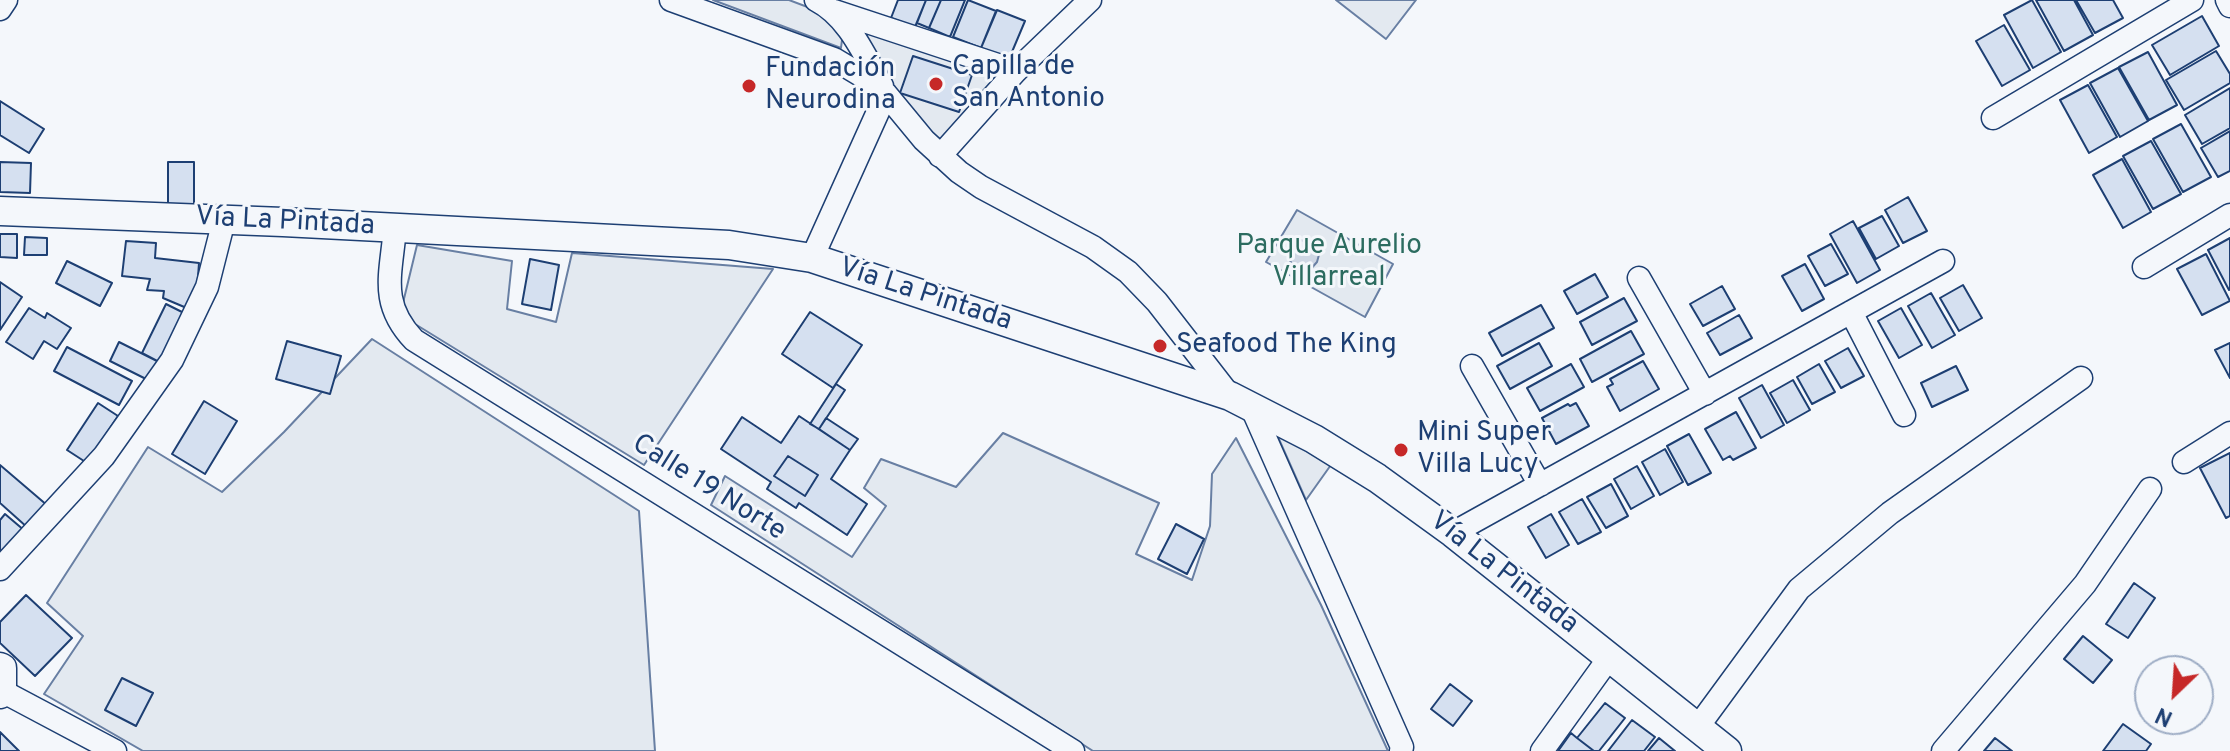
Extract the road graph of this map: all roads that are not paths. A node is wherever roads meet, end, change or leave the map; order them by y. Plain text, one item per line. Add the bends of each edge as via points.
1 (6, 0) edge
2 (671, 0) edge
3 (2192, 0) edge
4 (2227, 0) edge
5 (1085, 3) edge
6 (825, 6) edge
7 (2230, 6) edge
8 (0, 9) edge
9 (1016, 71) junction
10 (886, 94) junction
11 (1993, 118) dead end
12 (940, 156) junction
13 (0, 211) edge
14 (2230, 215) edge
15 (224, 220) junction
16 (395, 228) junction
17 (812, 258) junction
18 (1943, 261) dead end
19 (2144, 267) dead end
20 (1639, 278) dead end
21 (1851, 312) junction
22 (1472, 366) dead end
23 (2081, 378) dead end
24 (1705, 394) junction
25 (1240, 401) junction
26 (1904, 415) dead end
27 (2230, 433) edge
28 (2184, 462) dead end
29 (1540, 485) junction
30 (2150, 489) dead end
31 (1453, 533) junction
32 (0, 569) edge
33 (1609, 658) junction
34 (1, 684) edge
35 (1697, 728) junction
36 (115, 751) edge
37 (1073, 751) edge
38 (1401, 751) edge
39 (1542, 751) edge
40 (1727, 751) edge
41 (1943, 751) edge

1 - 8 street
2 - 10 street via 834,59
3 - 11 street
4 - 7 street
5 - 9 street
6 - 9 street
6 - 10 street via 855,39
9 - 12 street
10 - 12 street
10 - 17 street
12 - 25 street via 981,187 1093,247 1128,272
13 - 15 main road, Vía La Pintada
14 - 19 street
15 - 16 main road, Vía La Pintada
15 - 32 street via 207,287 172,360 104,456
16 - 17 main road, Vía La Pintada via 729,245
16 - 37 street, Calle 19 Norte via 389,298 402,328 414,340
17 - 25 main road, Vía La Pintada
18 - 21 street
20 - 24 street
21 - 24 street
21 - 26 street
22 - 29 street
23 - 35 street via 1890,513 1799,589
24 - 29 street
25 - 31 main road, Vía La Pintada via 1377,478
25 - 38 street
27 - 28 street
29 - 31 street
30 - 41 street via 2085,584
31 - 33 main road, Vía La Pintada
33 - 35 main road, Vía La Pintada
33 - 39 street
34 - 36 street
35 - 40 main road, Vía La Pintada

